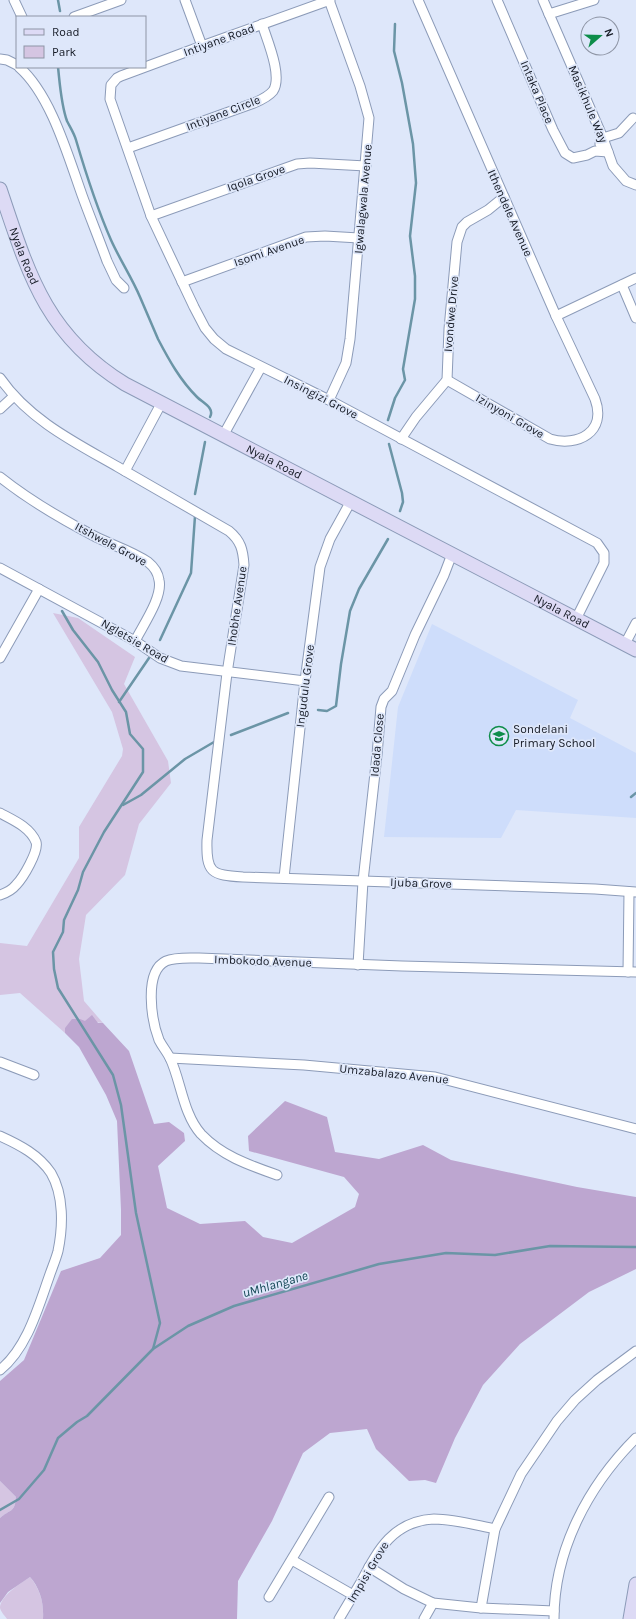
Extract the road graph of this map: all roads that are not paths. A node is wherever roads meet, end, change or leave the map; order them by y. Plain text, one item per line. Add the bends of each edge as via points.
1 (14, 0) edge
2 (120, 0) edge
3 (185, 0) edge
4 (330, 0) edge
5 (418, 0) edge
6 (497, 0) edge
7 (543, 0) edge
8 (594, 0) edge
9 (111, 2) edge
10 (579, 2) edge
11 (549, 14) junction
12 (22, 16) edge
13 (76, 16) edge
14 (262, 24) junction
15 (202, 46) junction
16 (0, 59) edge
17 (16, 65) edge
18 (146, 67) edge
19 (20, 68) edge
20 (143, 68) edge
21 (111, 86) joint
22 (633, 118) dead end
23 (603, 138) junction
24 (128, 148) junction
25 (595, 151) junction
26 (608, 152) junction
27 (366, 166) junction
28 (636, 185) edge
29 (0, 188) edge
30 (504, 197) junction
31 (151, 216) junction
32 (359, 238) junction
33 (636, 278) edge
34 (182, 282) junction
35 (622, 285) junction
36 (124, 288) dead end
37 (556, 316) junction
38 (636, 318) edge
39 (261, 367) junction
40 (0, 378) edge
41 (447, 380) junction
42 (14, 396) junction
43 (329, 400) junction
44 (162, 402) junction
45 (0, 409) edge
46 (594, 426) joint
47 (224, 434) junction
48 (402, 439) junction
49 (125, 471) junction
50 (0, 477) edge
51 (351, 501) junction
52 (452, 554) junction
53 (0, 568) edge
54 (38, 589) junction
55 (576, 619) junction
56 (636, 623) edge
57 (135, 641) junction
58 (630, 647) edge
59 (2, 648) edge
60 (0, 658) edge
61 (227, 673) junction
62 (305, 681) junction
63 (0, 814) edge
64 (209, 865) joint
65 (284, 878) junction
66 (363, 881) junction
67 (633, 892) edge
68 (0, 895) edge
69 (358, 965) junction
70 (632, 972) edge
71 (170, 1058) junction
72 (0, 1062) edge
73 (34, 1075) dead end
74 (636, 1129) edge
75 (0, 1136) edge
76 (277, 1175) dead end
77 (636, 1351) edge
78 (0, 1370) edge
79 (636, 1438) edge
80 (329, 1497) dead end
81 (495, 1529) junction
82 (292, 1560) junction
83 (369, 1567) junction
84 (636, 1584) edge
85 (353, 1595) junction
86 (269, 1597) dead end
87 (433, 1603) junction
88 (481, 1608) junction
89 (554, 1615) edge
90 (339, 1619) edge
91 (424, 1619) edge
92 (630, 1619) edge

1 - 12 street
2 - 9 street
3 - 15 street
4 - 14 street, Intiyane Road
4 - 27 street, Igwalagwala Avenue via 369,118
5 - 30 street, Ithendele Avenue
6 - 25 street, Intaka Place via 563,151 573,158
7 - 11 street, Masikhule Way
8 - 10 street
9 - 13 street
10 - 11 street
11 - 23 street, Masikhule Way
14 - 15 street, Intiyane Road
14 - 24 street, Intiyane Circle via 277,74 275,86 267,96 254,103
15 - 18 street, Intiyane Road
16 - 17 street
19 - 36 street via 28,74 50,112 64,142 111,272
20 - 21 street, Intiyane Road via 117,78
21 - 24 street, Insingizi Grove via 110,99
22 - 23 street via 619,133
23 - 25 street
23 - 26 street, Masikhule Way
24 - 31 street, Insingizi Grove
25 - 26 street, Intaka Place
26 - 28 street, Masikhule Way via 619,174 626,181
27 - 31 street, Iqola Grove via 298,164
27 - 32 street, Igwalagwala Avenue
29 - 44 street, Nyala Road via 32,277 56,321 77,347 100,367 125,384
30 - 37 street, Ithendele Avenue
30 - 41 street, Ivondwe Drive via 467,222 460,232 449,329
31 - 34 street, Insingizi Grove
32 - 34 street, Isomi Avenue via 306,238
32 - 43 street, Igwalagwala Avenue via 347,357
33 - 35 street
34 - 39 street, Insingizi Grove via 205,328 214,339 226,349
35 - 37 street
35 - 38 street
37 - 46 street, Ithendele Avenue via 596,404 597,416
39 - 43 street, Insingizi Grove
39 - 47 street
40 - 42 street, Ihobhe Avenue
41 - 46 street, Izinyoni Grove via 550,439 565,442 577,440 590,432
41 - 48 street via 416,417
42 - 45 street
42 - 49 street, Ihobhe Avenue via 35,416 67,438
43 - 48 street, Insingizi Grove
44 - 47 street, Nyala Road
44 - 49 street
47 - 51 street, Nyala Road
48 - 55 street, Insingizi Grove via 594,540 600,546 604,553 604,563
49 - 61 street, Ihobhe Avenue via 229,531 240,543 244,565
50 - 57 street, Itshwele Grove via 40,505 95,537 147,562 154,569 160,584 159,596
51 - 52 street, Nyala Road
51 - 62 street, Ingudulu Grove via 330,539 320,567
52 - 55 street, Nyala Road
52 - 66 street, Idada Close via 392,691 384,699 381,707
53 - 54 street, Ngletsie Road
54 - 57 street, Ngletsie Road
54 - 59 street via 25,616
55 - 58 street, Nyala Road
56 - 58 street
57 - 61 street, Ngletsie Road via 160,658 181,666
59 - 60 street
61 - 62 street, Ngletsie Road
61 - 64 street, Ihobhe Avenue via 207,840
62 - 65 street, Ingudulu Grove
63 - 68 street via 27,830 36,842 36,852 21,880
64 - 65 street, Ijuba Grove via 216,873 224,875
65 - 66 street, Ijuba Grove
66 - 67 street, Ijuba Grove
66 - 69 street, Idada Close
67 - 70 street
69 - 70 street, Imbokodo Avenue
69 - 71 street, Imbokodo Avenue via 199,958 166,961 155,973 151,1007 160,1041
71 - 74 street, Umzabalazo Avenue via 304,1065 435,1077
71 - 76 street, Imbokodo Avenue via 192,1122 200,1133 218,1150
72 - 73 street
75 - 78 street via 33,1154 52,1175 58,1192 61,1225 58,1251 29,1328 14,1355
77 - 81 street via 597,1380 557,1421 521,1474
79 - 89 street via 605,1473 582,1509 563,1558
80 - 82 street
81 - 83 street, Impisi Grove via 451,1520 433,1519 418,1522 389,1537 379,1548
81 - 88 street
82 - 85 street
82 - 86 street
83 - 85 street, Impisi Grove
83 - 87 street
84 - 92 street
85 - 90 street, Impisi Grove
87 - 88 street
87 - 91 street
88 - 89 street

